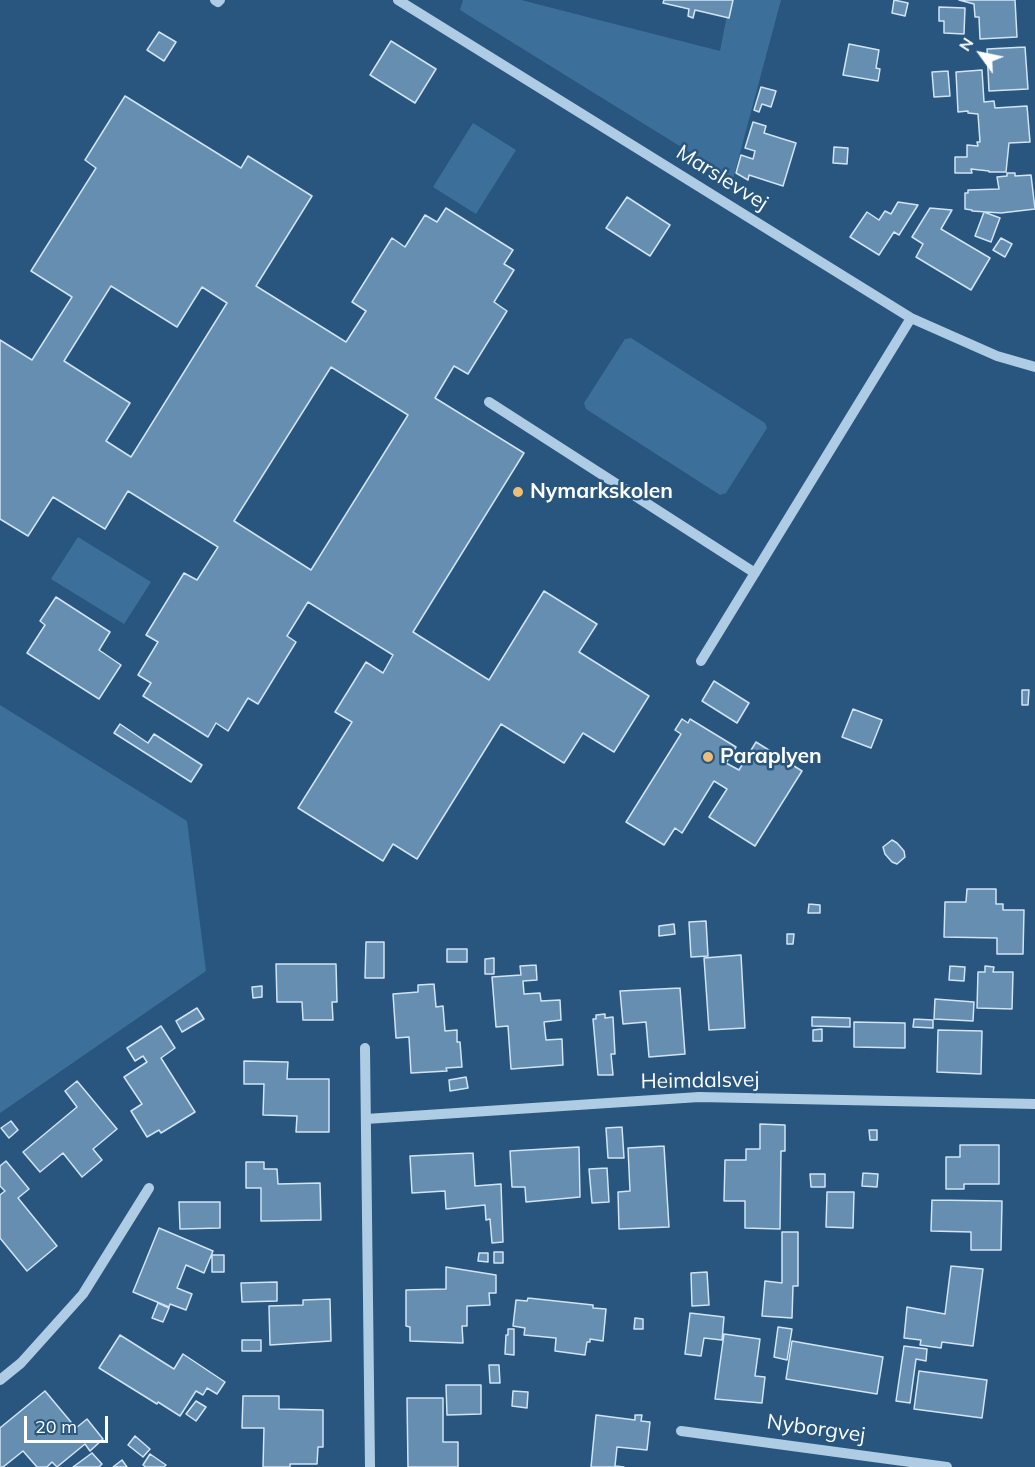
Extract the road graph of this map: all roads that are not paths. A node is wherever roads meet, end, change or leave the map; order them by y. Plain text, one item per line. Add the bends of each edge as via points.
1 (398, 0) edge
2 (911, 318) junction
3 (1035, 367) edge
4 (489, 402) dead end
5 (755, 573) junction
6 (701, 661) dead end
7 (365, 1048) dead end
8 (1035, 1104) edge
9 (366, 1119) junction
10 (148, 1188) dead end
11 (0, 1380) edge
12 (681, 1431) dead end
13 (370, 1467) edge
14 (947, 1467) edge

1 - 2 street, Marslevvej
2 - 3 street, Marslevvej via 997,356
2 - 5 street
4 - 5 street
5 - 6 street
7 - 9 street
8 - 9 street, Heimdalsvej via 699,1097
9 - 13 street
10 - 11 street via 83,1294 21,1363
12 - 14 street, Nyborgvej

